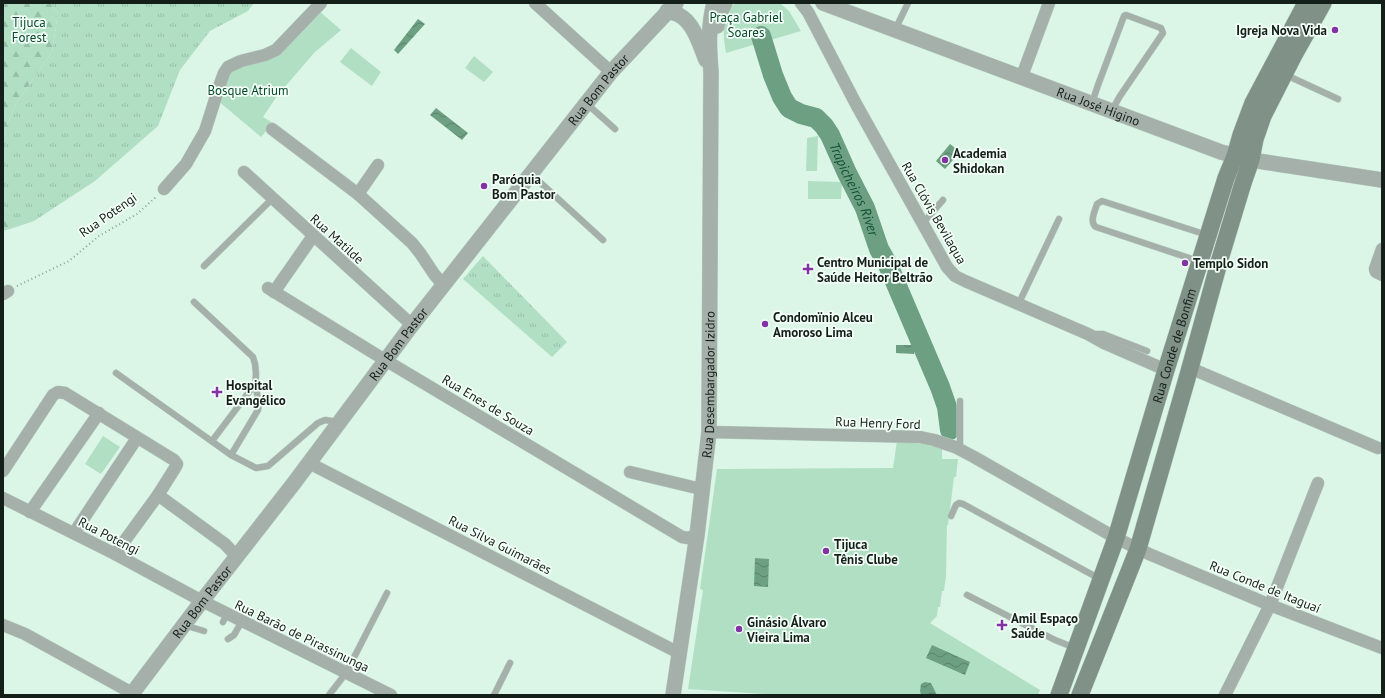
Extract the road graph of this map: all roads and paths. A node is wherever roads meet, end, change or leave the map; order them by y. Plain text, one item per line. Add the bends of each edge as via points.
1 (321, 3) edge
2 (535, 3) edge
3 (714, 3) edge
4 (725, 3) edge
5 (801, 3) edge
6 (823, 3) edge
7 (908, 3) edge
8 (1049, 3) edge
9 (1306, 3) edge
10 (1323, 3) edge
11 (671, 7) edge
12 (895, 30) junction
13 (611, 72) junction
14 (711, 72) junction
15 (1284, 74) junction
16 (1022, 76) junction
17 (1338, 100) dead end
18 (586, 103) junction
19 (1092, 103) junction
20 (1112, 110) junction
21 (272, 129) dead end
22 (615, 129) dead end
23 (1235, 156) junction
24 (1252, 160) junction
25 (378, 165) dead end
26 (244, 172) dead end
27 (531, 174) junction
28 (1382, 180) edge
29 (164, 189) joint
30 (358, 194) junction
31 (272, 199) junction
32 (943, 200) dead end
33 (1059, 219) dead end
34 (923, 223) junction
35 (1208, 235) junction
36 (312, 236) junction
37 (603, 240) dead end
38 (1382, 249) edge
39 (1199, 262) junction
40 (204, 266) dead end
41 (1382, 275) edge
42 (444, 286) junction
43 (5, 293) edge
44 (194, 302) dead end
45 (1018, 305) junction
46 (412, 325) junction
47 (1088, 334) junction
48 (1147, 351) dead end
49 (385, 360) junction
50 (1190, 368) junction
51 (1166, 370) junction
52 (116, 373) dead end
53 (255, 384) junction
54 (960, 401) dead end
55 (99, 413) junction
56 (339, 422) junction
57 (709, 432) junction
58 (137, 438) junction
59 (212, 441) junction
60 (1378, 448) dead end
61 (960, 450) junction
62 (232, 455) junction
63 (309, 463) junction
64 (3, 471) edge
65 (630, 472) dead end
66 (1318, 482) dead end
67 (702, 489) junction
68 (158, 494) junction
69 (3, 498) edge
70 (30, 512) junction
71 (951, 516) dead end
72 (74, 533) junction
73 (697, 535) junction
74 (1116, 538) junction
75 (1138, 549) junction
76 (115, 554) junction
77 (237, 557) junction
78 (1101, 580) junction
79 (387, 593) dead end
80 (967, 595) dead end
81 (202, 601) junction
82 (1270, 605) junction
83 (242, 621) junction
84 (184, 624) junction
85 (3, 625) edge
86 (204, 631) dead end
87 (228, 639) dead end
88 (1076, 648) junction
89 (1382, 648) edge
90 (679, 653) junction
91 (510, 663) dead end
92 (346, 673) junction
93 (132, 694) edge
94 (329, 695) edge
95 (391, 695) edge
96 (494, 695) edge
97 (673, 695) edge
98 (1059, 695) edge
99 (1080, 695) edge
100 (1225, 695) edge

1 - 29 street via 276,50 228,67 218,87 205,131 186,164
2 - 13 street
3 - 14 street, Rua Desembargador Izidro via 709,30
4 - 14 street, Rua Desembargador Izidro via 715,36
5 - 34 street, Rua Clóvis Bevilaqua
6 - 12 street, Rua José Higino
7 - 12 lane
8 - 16 street
9 - 23 main road, Rua Conde de Bonfim via 1252,102
10 - 15 main road, Rua Conde de Bonfim
11 - 13 street, Rua Bom Pastor
11 - 14 street via 690,26
12 - 16 street, Rua José Higino
13 - 18 street, Rua Bom Pastor
14 - 57 street, Rua Desembargador Izidro
15 - 17 lane
15 - 24 main road, Rua Conde de Bonfim via 1263,116 1255,139
16 - 19 street, Rua José Higino
18 - 22 lane
18 - 27 street, Rua Bom Pastor
19 - 20 street, Rua José Higino
19 - 20 lane via 1124,16 1161,28 1163,33
20 - 23 street, Rua José Higino
21 - 30 street
23 - 24 street, Rua José Higino
23 - 35 main road, Rua Conde de Bonfim
24 - 28 street, Rua José Higino
24 - 50 main road, Rua Conde de Bonfim via 1220,259
25 - 30 street
26 - 31 street, Rua Matilde
27 - 37 lane
27 - 42 street, Rua Bom Pastor
29 - 43 path, Rua Potengi via 137,214 99,236 69,261
30 - 42 street via 412,243
31 - 36 street, Rua Matilde
31 - 40 lane
32 - 34 lane
33 - 45 lane
34 - 45 street, Rua Clóvis Bevilaqua via 947,267 955,276
35 - 39 main road, Rua Conde de Bonfim
35 - 39 lane via 1102,201 1097,204 1092,222 1096,227
36 - 46 street, Rua Matilde
36 - 49 street, Rua Enes de Souza via 271,290
38 - 41 street via 1375,269
39 - 51 main road, Rua Conde de Bonfim
42 - 46 street, Rua Bom Pastor
44 - 53 lane via 253,357 256,365
45 - 47 street, Rua Clóvis Bevilaqua
46 - 49 street, Rua Bom Pastor
47 - 48 lane via 1103,334
47 - 51 street, Rua Clóvis Bevilaqua
49 - 56 street, Rua Bom Pastor
49 - 73 street, Rua Enes de Souza via 682,537
50 - 60 street
50 - 75 main road, Rua Conde de Bonfim
51 - 74 main road, Rua Conde de Bonfim
52 - 59 lane
53 - 59 lane
53 - 62 lane via 258,410
54 - 61 lane
55 - 58 street
55 - 64 street via 65,393 58,392 53,395
55 - 70 street
56 - 62 lane via 325,420 318,423 268,466 256,468
56 - 63 street, Rua Bom Pastor
57 - 61 street, Rua Henry Ford via 920,437
57 - 67 street, Rua Desembargador Izidro
58 - 68 street via 177,464
58 - 72 street
59 - 62 lane
61 - 74 street, Rua Henry Ford
63 - 77 street, Rua Bom Pastor
63 - 90 street, Rua Silva Guimarães
65 - 67 street
66 - 82 street
67 - 73 street, Rua Desembargador Izidro
68 - 76 street
68 - 77 street via 225,544
69 - 70 street, Rua Potengi
70 - 72 street, Rua Potengi
71 - 78 lane via 956,505 963,504
72 - 76 street, Rua Potengi
73 - 90 street, Rua Desembargador Izidro
74 - 75 street, Rua Henry Ford
74 - 78 main road, Rua Conde de Bonfim
75 - 82 street, Rua Conde de Itaguaí
75 - 99 main road, Rua Conde de Bonfim
76 - 81 street, Rua Potengi
77 - 81 street, Rua Bom Pastor
78 - 88 main road, Rua Conde de Bonfim
79 - 92 lane
80 - 88 lane
81 - 83 street, Rua Barão de Pirassinunga via 225,618
81 - 84 street, Rua Bom Pastor
82 - 89 street, Rua Conde de Itaguaí
82 - 100 street
83 - 87 lane via 234,635
83 - 92 street, Rua Barão de Pirassinunga
84 - 86 lane
84 - 93 street, Rua Bom Pastor
85 - 93 street via 25,634
88 - 98 main road, Rua Conde de Bonfim
90 - 97 street, Rua Desembargador Izidro
91 - 96 lane
92 - 94 lane
92 - 95 street, Rua Barão de Pirassinunga

